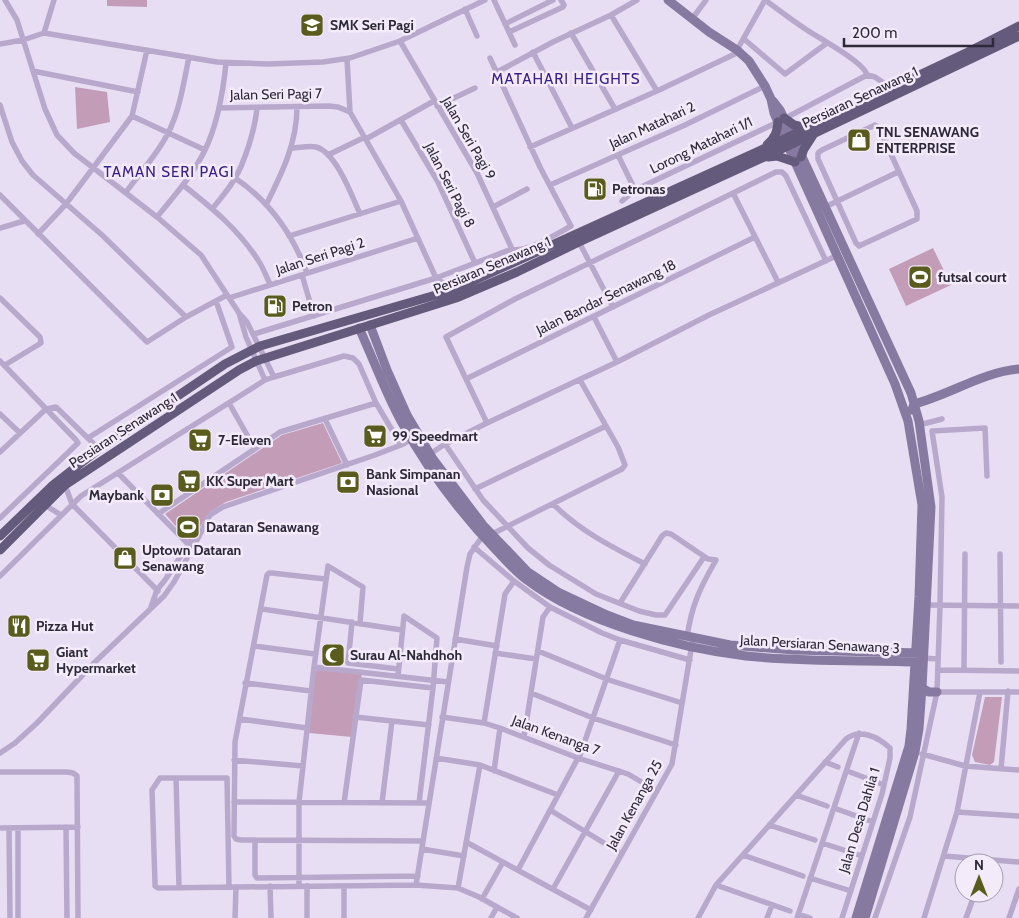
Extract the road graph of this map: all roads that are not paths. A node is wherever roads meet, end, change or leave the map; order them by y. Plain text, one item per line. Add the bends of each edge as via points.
1 (4, 0) edge
2 (54, 0) edge
3 (485, 0) edge
4 (494, 0) edge
5 (553, 0) edge
6 (561, 0) edge
7 (637, 0) edge
8 (668, 0) edge
9 (706, 0) edge
10 (765, 0) edge
11 (465, 9) junction
12 (610, 15) junction
13 (692, 19) junction
14 (505, 24) junction
15 (1019, 26) edge
16 (44, 32) junction
17 (509, 32) junction
18 (571, 33) junction
19 (477, 36) dead end
20 (1019, 36) edge
21 (744, 38) junction
22 (23, 40) junction
23 (400, 41) junction
24 (827, 43) junction
25 (0, 44) edge
26 (515, 45) dead end
27 (148, 50) junction
28 (738, 51) junction
29 (533, 52) junction
30 (189, 57) junction
31 (490, 58) dead end
32 (347, 59) junction
33 (226, 63) junction
34 (33, 71) junction
35 (497, 72) junction
36 (867, 75) junction
37 (765, 86) junction
38 (475, 88) dead end
39 (891, 88) junction
40 (657, 91) junction
41 (138, 92) junction
42 (436, 104) junction
43 (0, 105) edge
44 (297, 107) junction
45 (219, 108) junction
46 (257, 108) junction
47 (615, 109) junction
48 (350, 112) junction
49 (132, 116) junction
50 (401, 120) junction
51 (781, 120) junction
52 (572, 128) junction
53 (811, 131) junction
54 (168, 133) junction
55 (366, 138) junction
56 (790, 140) junction
57 (530, 147) junction
58 (292, 148) junction
59 (205, 150) junction
60 (764, 153) junction
61 (328, 155) junction
62 (618, 155) junction
63 (798, 159) junction
64 (93, 168) junction
65 (898, 172) junction
66 (235, 178) junction
67 (183, 185) junction
68 (550, 186) junction
69 (527, 189) dead end
70 (635, 190) junction
71 (126, 192) junction
72 (733, 193) junction
73 (0, 195) edge
74 (401, 201) junction
75 (622, 201) dead end
76 (838, 201) junction
77 (66, 204) junction
78 (266, 205) junction
79 (493, 206) junction
80 (212, 208) junction
81 (820, 209) junction
82 (360, 214) junction
83 (157, 217) junction
84 (24, 221) junction
85 (0, 228) edge
86 (38, 234) junction
87 (289, 236) junction
88 (755, 237) junction
89 (418, 238) junction
90 (579, 242) junction
91 (512, 249) junction
92 (836, 256) junction
93 (826, 261) junction
94 (475, 263) junction
95 (589, 263) junction
96 (304, 274) junction
97 (436, 278) junction
98 (778, 282) junction
99 (270, 284) junction
100 (453, 290) junction
101 (228, 297) junction
102 (0, 298) edge
103 (216, 301) junction
104 (613, 308) junction
105 (239, 313) junction
106 (314, 316) junction
107 (186, 317) junction
108 (594, 317) junction
109 (370, 325) junction
110 (360, 328) junction
111 (254, 334) junction
112 (256, 348) junction
113 (261, 359) junction
114 (617, 362) junction
115 (2, 363) edge
116 (1019, 369) edge
117 (274, 377) junction
118 (466, 379) junction
119 (265, 380) junction
120 (580, 380) junction
121 (911, 393) junction
122 (932, 399) junction
123 (229, 403) junction
124 (376, 403) junction
125 (914, 404) junction
126 (46, 408) junction
127 (0, 414) edge
128 (325, 419) junction
129 (942, 419) dead end
130 (908, 421) junction
131 (487, 423) junction
132 (919, 423) junction
133 (606, 426) junction
134 (20, 433) junction
135 (88, 438) junction
136 (415, 438) junction
137 (445, 444) junction
138 (402, 445) junction
139 (99, 449) junction
140 (255, 449) junction
141 (0, 452) edge
142 (430, 454) junction
143 (347, 465) junction
144 (118, 472) junction
145 (987, 476) dead end
146 (66, 485) junction
147 (475, 489) junction
148 (72, 504) junction
149 (553, 504) junction
150 (44, 505) junction
151 (158, 514) junction
152 (1, 515) edge
153 (61, 515) junction
154 (507, 526) junction
155 (487, 533) junction
156 (0, 536) edge
157 (190, 547) junction
158 (474, 547) junction
159 (0, 550) edge
160 (965, 554) dead end
161 (1000, 554) dead end
162 (704, 557) junction
163 (645, 564) junction
164 (0, 576) edge
165 (325, 580) junction
166 (514, 581) junction
167 (156, 590) junction
168 (164, 596) junction
169 (620, 603) junction
170 (926, 605) junction
171 (940, 606) junction
172 (965, 606) junction
173 (1001, 606) junction
174 (1019, 606) edge
175 (151, 607) junction
176 (550, 607) junction
177 (262, 609) junction
178 (322, 617) junction
179 (352, 622) junction
180 (360, 623) junction
181 (402, 630) junction
182 (455, 639) junction
183 (620, 640) junction
184 (691, 640) junction
185 (254, 646) junction
186 (497, 646) junction
187 (538, 651) junction
188 (496, 653) junction
189 (315, 654) junction
190 (920, 657) junction
191 (536, 659) junction
192 (938, 659) junction
193 (690, 660) junction
194 (1002, 662) dead end
195 (314, 667) junction
196 (398, 669) junction
197 (938, 670) junction
198 (964, 670) junction
199 (1019, 671) edge
200 (398, 676) junction
201 (606, 679) junction
202 (434, 680) junction
203 (448, 682) junction
204 (245, 683) junction
205 (433, 688) junction
206 (922, 688) junction
207 (311, 691) junction
208 (937, 692) junction
209 (980, 692) junction
210 (1008, 692) junction
211 (1019, 692) edge
212 (531, 693) junction
213 (682, 703) junction
214 (355, 717) junction
215 (442, 717) junction
216 (593, 718) junction
217 (240, 719) junction
218 (392, 721) junction
219 (484, 723) junction
220 (429, 725) junction
221 (307, 728) junction
222 (500, 728) junction
223 (859, 733) junction
224 (524, 737) junction
225 (676, 745) junction
226 (0, 753) edge
227 (920, 753) junction
228 (436, 758) junction
229 (578, 758) junction
230 (234, 760) junction
231 (825, 762) junction
232 (480, 765) junction
233 (303, 766) junction
234 (965, 766) junction
235 (838, 767) dead end
236 (1001, 769) junction
237 (1019, 770) edge
238 (494, 771) junction
239 (619, 771) junction
240 (0, 772) edge
241 (850, 772) dead end
242 (176, 778) junction
243 (884, 785) junction
244 (657, 791) junction
245 (558, 795) junction
246 (796, 795) junction
247 (234, 802) junction
248 (299, 802) junction
249 (344, 803) junction
250 (382, 803) junction
251 (419, 803) junction
252 (429, 803) junction
253 (830, 807) junction
254 (550, 810) junction
255 (957, 812) junction
256 (1019, 816) edge
257 (873, 822) junction
258 (769, 825) junction
259 (66, 827) junction
260 (78, 827) junction
261 (0, 828) edge
262 (9, 828) junction
263 (18, 828) junction
264 (585, 832) junction
265 (255, 840) junction
266 (298, 840) junction
267 (815, 840) dead end
268 (423, 841) junction
269 (466, 842) junction
270 (822, 843) junction
271 (422, 848) junction
272 (622, 854) junction
273 (743, 855) junction
274 (464, 856) junction
275 (862, 856) junction
276 (944, 856) junction
277 (954, 857) edge
278 (503, 862) junction
279 (1004, 862) edge
280 (1019, 862) edge
281 (518, 870) junction
282 (418, 876) junction
283 (803, 876) dead end
284 (299, 877) junction
285 (810, 878) junction
286 (416, 885) junction
287 (716, 885) junction
288 (229, 886) junction
289 (236, 886) junction
290 (270, 886) junction
291 (299, 886) junction
292 (307, 886) junction
293 (344, 886) junction
294 (180, 887) junction
295 (458, 888) junction
296 (552, 889) junction
297 (1019, 889) edge
298 (851, 891) junction
299 (482, 899) junction
300 (971, 903) edge
301 (772, 905) junction
302 (497, 907) junction
303 (591, 910) junction
304 (790, 911) dead end
305 (797, 916) edge
306 (10, 918) edge
307 (18, 918) edge
308 (67, 918) edge
309 (78, 918) edge
310 (235, 918) edge
311 (271, 918) edge
312 (307, 918) edge
313 (344, 918) edge
314 (490, 918) edge
315 (517, 918) edge
316 (586, 918) edge
317 (698, 918) edge
318 (767, 918) edge
319 (810, 918) edge
320 (842, 918) edge
321 (856, 918) edge
322 (865, 918) edge
323 (875, 918) edge
324 (924, 918) edge
325 (966, 918) edge
326 (1009, 918) edge

1 - 22 street via 17,20
2 - 16 street
3 - 11 street
4 - 14 street
5 - 14 street
6 - 17 street via 563,7
7 - 12 street
8 - 13 street
9 - 13 street
10 - 21 street
10 - 24 street
11 - 19 street
11 - 23 street
12 - 18 street
12 - 40 street
13 - 28 street
14 - 17 street
15 - 39 main road, Persiaran Senawang 1
16 - 22 street
16 - 27 street
17 - 26 street
18 - 29 street
18 - 47 street
20 - 53 main road, Persiaran Senawang 1
21 - 24 street via 784,74
21 - 28 street
22 - 25 street
22 - 34 street
23 - 32 street
23 - 42 street, Jalan Seri Pagi 9
24 - 36 street via 850,58
27 - 30 street
27 - 41 street
28 - 37 street
28 - 40 street
29 - 35 street
29 - 52 street
30 - 33 street
30 - 54 street via 176,115
31 - 35 street
32 - 33 street via 305,64
32 - 48 street
33 - 45 street
34 - 41 street
34 - 64 street via 57,135
35 - 57 street
36 - 39 street
36 - 51 street, Lorong Matahari 1/1
37 - 51 street
37 - 62 street, Jalan Matahari 2
38 - 42 street
39 - 53 main road, Persiaran Senawang 1
40 - 47 street
41 - 49 street
42 - 50 street
42 - 79 street, Jalan Seri Pagi 9
43 - 77 street via 22,161
44 - 46 street, Jalan Seri Pagi 7
44 - 48 street, Jalan Seri Pagi 7 via 338,107
44 - 58 street
45 - 46 street, Jalan Seri Pagi 7
45 - 59 street
46 - 66 street via 252,137
47 - 52 street
48 - 55 street
49 - 54 street
49 - 64 street
50 - 55 street
50 - 94 street, Jalan Seri Pagi 8 via 438,182
51 - 53 main road
51 - 56 street
51 - 60 main road
51 - 70 street, Lorong Matahari 1/1
52 - 57 street
53 - 56 main road, Persiaran Senawang 1
53 - 63 main road
54 - 59 street
54 - 71 street
55 - 61 street
55 - 74 street
56 - 60 main road, Persiaran Senawang 1
56 - 63 street
57 - 68 street
58 - 61 street via 316,147
58 - 78 street
59 - 67 street
60 - 63 main road
60 - 90 main road, Persiaran Senawang 1
60 - 100 main road, Persiaran Senawang 1
61 - 82 street via 346,181
62 - 68 street, Jalan Matahari 2
62 - 70 street
63 - 81 street
64 - 71 street
64 - 77 street
65 - 76 street
65 - 76 street via 917,211 917,220 906,226 859,246
65 - 76 street via 879,128 872,126 818,153
66 - 78 street
66 - 80 street
67 - 80 street
67 - 83 street
68 - 91 street via 571,226 525,249
69 - 79 street
70 - 75 street, Lorong Matahari 1/1
71 - 83 street
72 - 88 street
72 - 93 street via 782,172
72 - 95 street
73 - 84 street
74 - 82 street
74 - 89 street
76 - 81 street
77 - 86 street
77 - 107 street
78 - 87 street
79 - 91 street, Jalan Seri Pagi 9
80 - 99 street via 237,232 258,260
81 - 92 street
81 - 121 street
82 - 87 street
83 - 101 street via 201,256
84 - 85 street
84 - 86 street
86 - 107 street, Jalan Seri Pagi 2 via 148,342
87 - 96 street via 300,254
88 - 98 street
88 - 104 street, Jalan Bandar Senawang 18
89 - 96 street, Jalan Seri Pagi 2
89 - 97 street
90 - 95 street
90 - 109 main road, Persiaran Senawang 1 via 456,298
91 - 94 street
92 - 93 street
92 - 130 street via 895,384
93 - 98 street
94 - 97 street
95 - 104 street
95 - 118 street via 446,337
96 - 99 street, Jalan Seri Pagi 2
96 - 106 street
97 - 100 street
97 - 106 street
98 - 114 street
99 - 101 street, Jalan Seri Pagi 2
100 - 112 main road, Persiaran Senawang 1
101 - 103 street, Jalan Seri Pagi 2
101 - 105 street
102 - 115 street via 40,337 41,343
103 - 107 street, Jalan Seri Pagi 2
103 - 135 street via 232,347
104 - 108 street, Jalan Bandar Senawang 18
105 - 111 street
105 - 112 street via 241,324
106 - 111 street
108 - 114 street
108 - 118 street, Jalan Bandar Senawang 18
109 - 110 main road, Persiaran Senawang 1
109 - 136 street, Jalan Persiaran Senawang 3
110 - 113 main road, Persiaran Senawang 1
110 - 136 street, Jalan Persiaran Senawang 3 via 400,419
111 - 112 street
112 - 113 street
112 - 113 street
112 - 139 main road, Persiaran Senawang 1 via 224,364
113 - 117 street
113 - 119 street
113 - 146 main road, Persiaran Senawang 1
114 - 120 street
115 - 126 street
116 - 122 street via 982,379
117 - 119 street
117 - 124 street via 344,356 353,358 359,364
118 - 131 street
119 - 123 street
120 - 131 street
120 - 133 street
121 - 122 street
121 - 125 street
122 - 125 street
122 - 132 street via 923,409
123 - 140 street
123 - 144 street
124 - 128 street
124 - 138 street
125 - 130 street
125 - 132 street
126 - 134 street
126 - 135 street via 56,407
126 - 152 street via 78,443
127 - 134 street
128 - 140 street via 280,432
128 - 143 street
129 - 132 street
130 - 190 street via 922,505
131 - 137 street
132 - 170 street via 931,507
133 - 147 street
133 - 149 street via 625,465
134 - 141 street
135 - 139 street
136 - 138 street
136 - 142 street, Jalan Persiaran Senawang 3
136 - 155 street, Jalan Persiaran Senawang 3 via 426,464
137 - 142 street
137 - 147 street
138 - 143 street
139 - 156 main road, Persiaran Senawang 1 via 53,485
140 - 151 street via 201,489
142 - 155 street, Jalan Persiaran Senawang 3
143 - 157 street via 223,506 210,515
144 - 148 street
144 - 151 street
145 - 171 street via 985,428 932,431 942,497
146 - 148 street
146 - 150 main road, Persiaran Senawang 1
147 - 154 street
148 - 153 street
148 - 167 street
149 - 154 street
149 - 163 street via 582,529
150 - 153 street
150 - 159 main road, Persiaran Senawang 1
151 - 157 street
153 - 164 street
154 - 155 street
154 - 169 street via 548,565 596,594
155 - 158 street
155 - 184 street, Jalan Persiaran Senawang 3 via 514,569 551,596 632,631
157 - 167 street
157 - 168 street
158 - 166 street
158 - 182 street via 466,567
160 - 172 street
161 - 173 street
162 - 163 street via 666,533
162 - 169 street via 665,615 639,611
162 - 184 street, Jalan Kenanga 25 via 716,560 694,602
163 - 169 street
165 - 177 street via 269,573
165 - 178 street
165 - 180 street via 330,566 363,587
166 - 176 street
166 - 186 street via 506,594
167 - 168 street
167 - 175 street
168 - 175 street
170 - 171 street
170 - 190 street
171 - 172 street
171 - 192 street
172 - 173 street
172 - 198 street
173 - 174 street
173 - 194 street
175 - 226 street via 37,723
176 - 183 street
176 - 187 street via 543,617
177 - 178 street
177 - 185 street
178 - 179 street
178 - 189 street
179 - 180 street
179 - 196 street via 348,664
180 - 181 street
181 - 196 street
181 - 202 street via 404,616 437,638
182 - 186 street
182 - 203 street
183 - 193 street
183 - 201 street
184 - 190 street, Jalan Persiaran Senawang 3 via 744,656 763,658
184 - 193 street, Jalan Kenanga 25
185 - 189 street
185 - 204 street
186 - 188 street
187 - 191 street
187 - 201 street
188 - 191 street
188 - 219 street
189 - 195 street
190 - 192 street
190 - 206 street
190 - 321 street via 909,746
191 - 212 street
192 - 197 street
193 - 213 street, Jalan Kenanga 25
195 - 200 street
195 - 207 street
196 - 200 street
197 - 198 street
197 - 208 street
198 - 199 street
200 - 202 street
201 - 213 street
201 - 216 street
202 - 203 street
202 - 205 street
203 - 215 street
204 - 207 street
204 - 217 street
205 - 214 street via 361,680
205 - 220 street
206 - 208 street
206 - 227 street
207 - 221 street
208 - 209 street
208 - 227 street
209 - 210 street
209 - 234 street
210 - 211 street
210 - 236 street
212 - 216 street
212 - 224 street
213 - 225 street, Jalan Kenanga 25
214 - 218 street
214 - 249 street
215 - 219 street, Jalan Kenanga 7
215 - 228 street
216 - 225 street
216 - 229 street
217 - 221 street
217 - 230 street via 234,742
218 - 220 street
218 - 250 street
219 - 222 street, Jalan Kenanga 7
220 - 251 street
221 - 233 street
222 - 224 street, Jalan Kenanga 7
222 - 238 street
223 - 231 street via 846,739
223 - 243 street, Jalan Desa Dahlia 1 via 883,741 890,748
223 - 253 street
224 - 229 street, Jalan Kenanga 7
225 - 244 street, Jalan Kenanga 25 via 672,764
227 - 234 street
227 - 322 street
227 - 323 street via 910,817
228 - 232 street
228 - 252 street
229 - 239 street, Jalan Kenanga 7
229 - 245 street
230 - 233 street
230 - 247 street
231 - 235 street
231 - 246 street
232 - 238 street
232 - 269 street
233 - 248 street
234 - 236 street
234 - 255 street
236 - 237 street
238 - 245 street
239 - 244 street, Jalan Kenanga 7
239 - 264 street
240 - 260 street via 73,773 78,781
241 - 243 street
242 - 288 street via 227,778
242 - 294 street
242 - 294 street via 160,778 152,790 155,886
243 - 257 street, Jalan Desa Dahlia 1
244 - 272 street, Jalan Kenanga 25
245 - 254 street
246 - 253 street
246 - 258 street
247 - 248 street
247 - 265 street via 234,836 241,840
248 - 249 street
248 - 266 street
249 - 250 street
250 - 251 street
251 - 252 street
252 - 268 street
253 - 257 street
253 - 270 street
254 - 264 street
254 - 281 street
255 - 256 street
255 - 276 street
257 - 275 street, Jalan Desa Dahlia 1
258 - 267 street
258 - 273 street
259 - 260 street
259 - 263 street
259 - 308 street
260 - 309 street
261 - 262 street
262 - 263 street
262 - 306 street
263 - 307 street
264 - 272 street
264 - 296 street
265 - 266 street
265 - 284 street via 257,878
266 - 268 street
266 - 284 street
268 - 271 street
269 - 274 street
269 - 278 street
270 - 275 street
270 - 285 street
271 - 274 street
271 - 282 street
272 - 303 street, Jalan Kenanga 25
273 - 283 street
273 - 287 street
274 - 295 street
275 - 298 street, Jalan Desa Dahlia 1
276 - 277 street
276 - 324 street
278 - 281 street
278 - 299 street
279 - 280 street
281 - 296 street
282 - 284 street
282 - 286 street
284 - 291 street
285 - 298 street
285 - 305 street
286 - 293 street
286 - 295 street
287 - 301 street
287 - 317 street
288 - 289 street
288 - 294 street
289 - 290 street
289 - 310 street
290 - 291 street
290 - 311 street
291 - 292 street
292 - 293 street
292 - 312 street
293 - 313 street
295 - 299 street
296 - 303 street
297 - 326 street
298 - 320 street, Jalan Desa Dahlia 1
299 - 302 street
300 - 325 street
301 - 304 street
301 - 318 street
302 - 314 street
302 - 315 street
303 - 316 street, Jalan Kenanga 25
305 - 319 street

